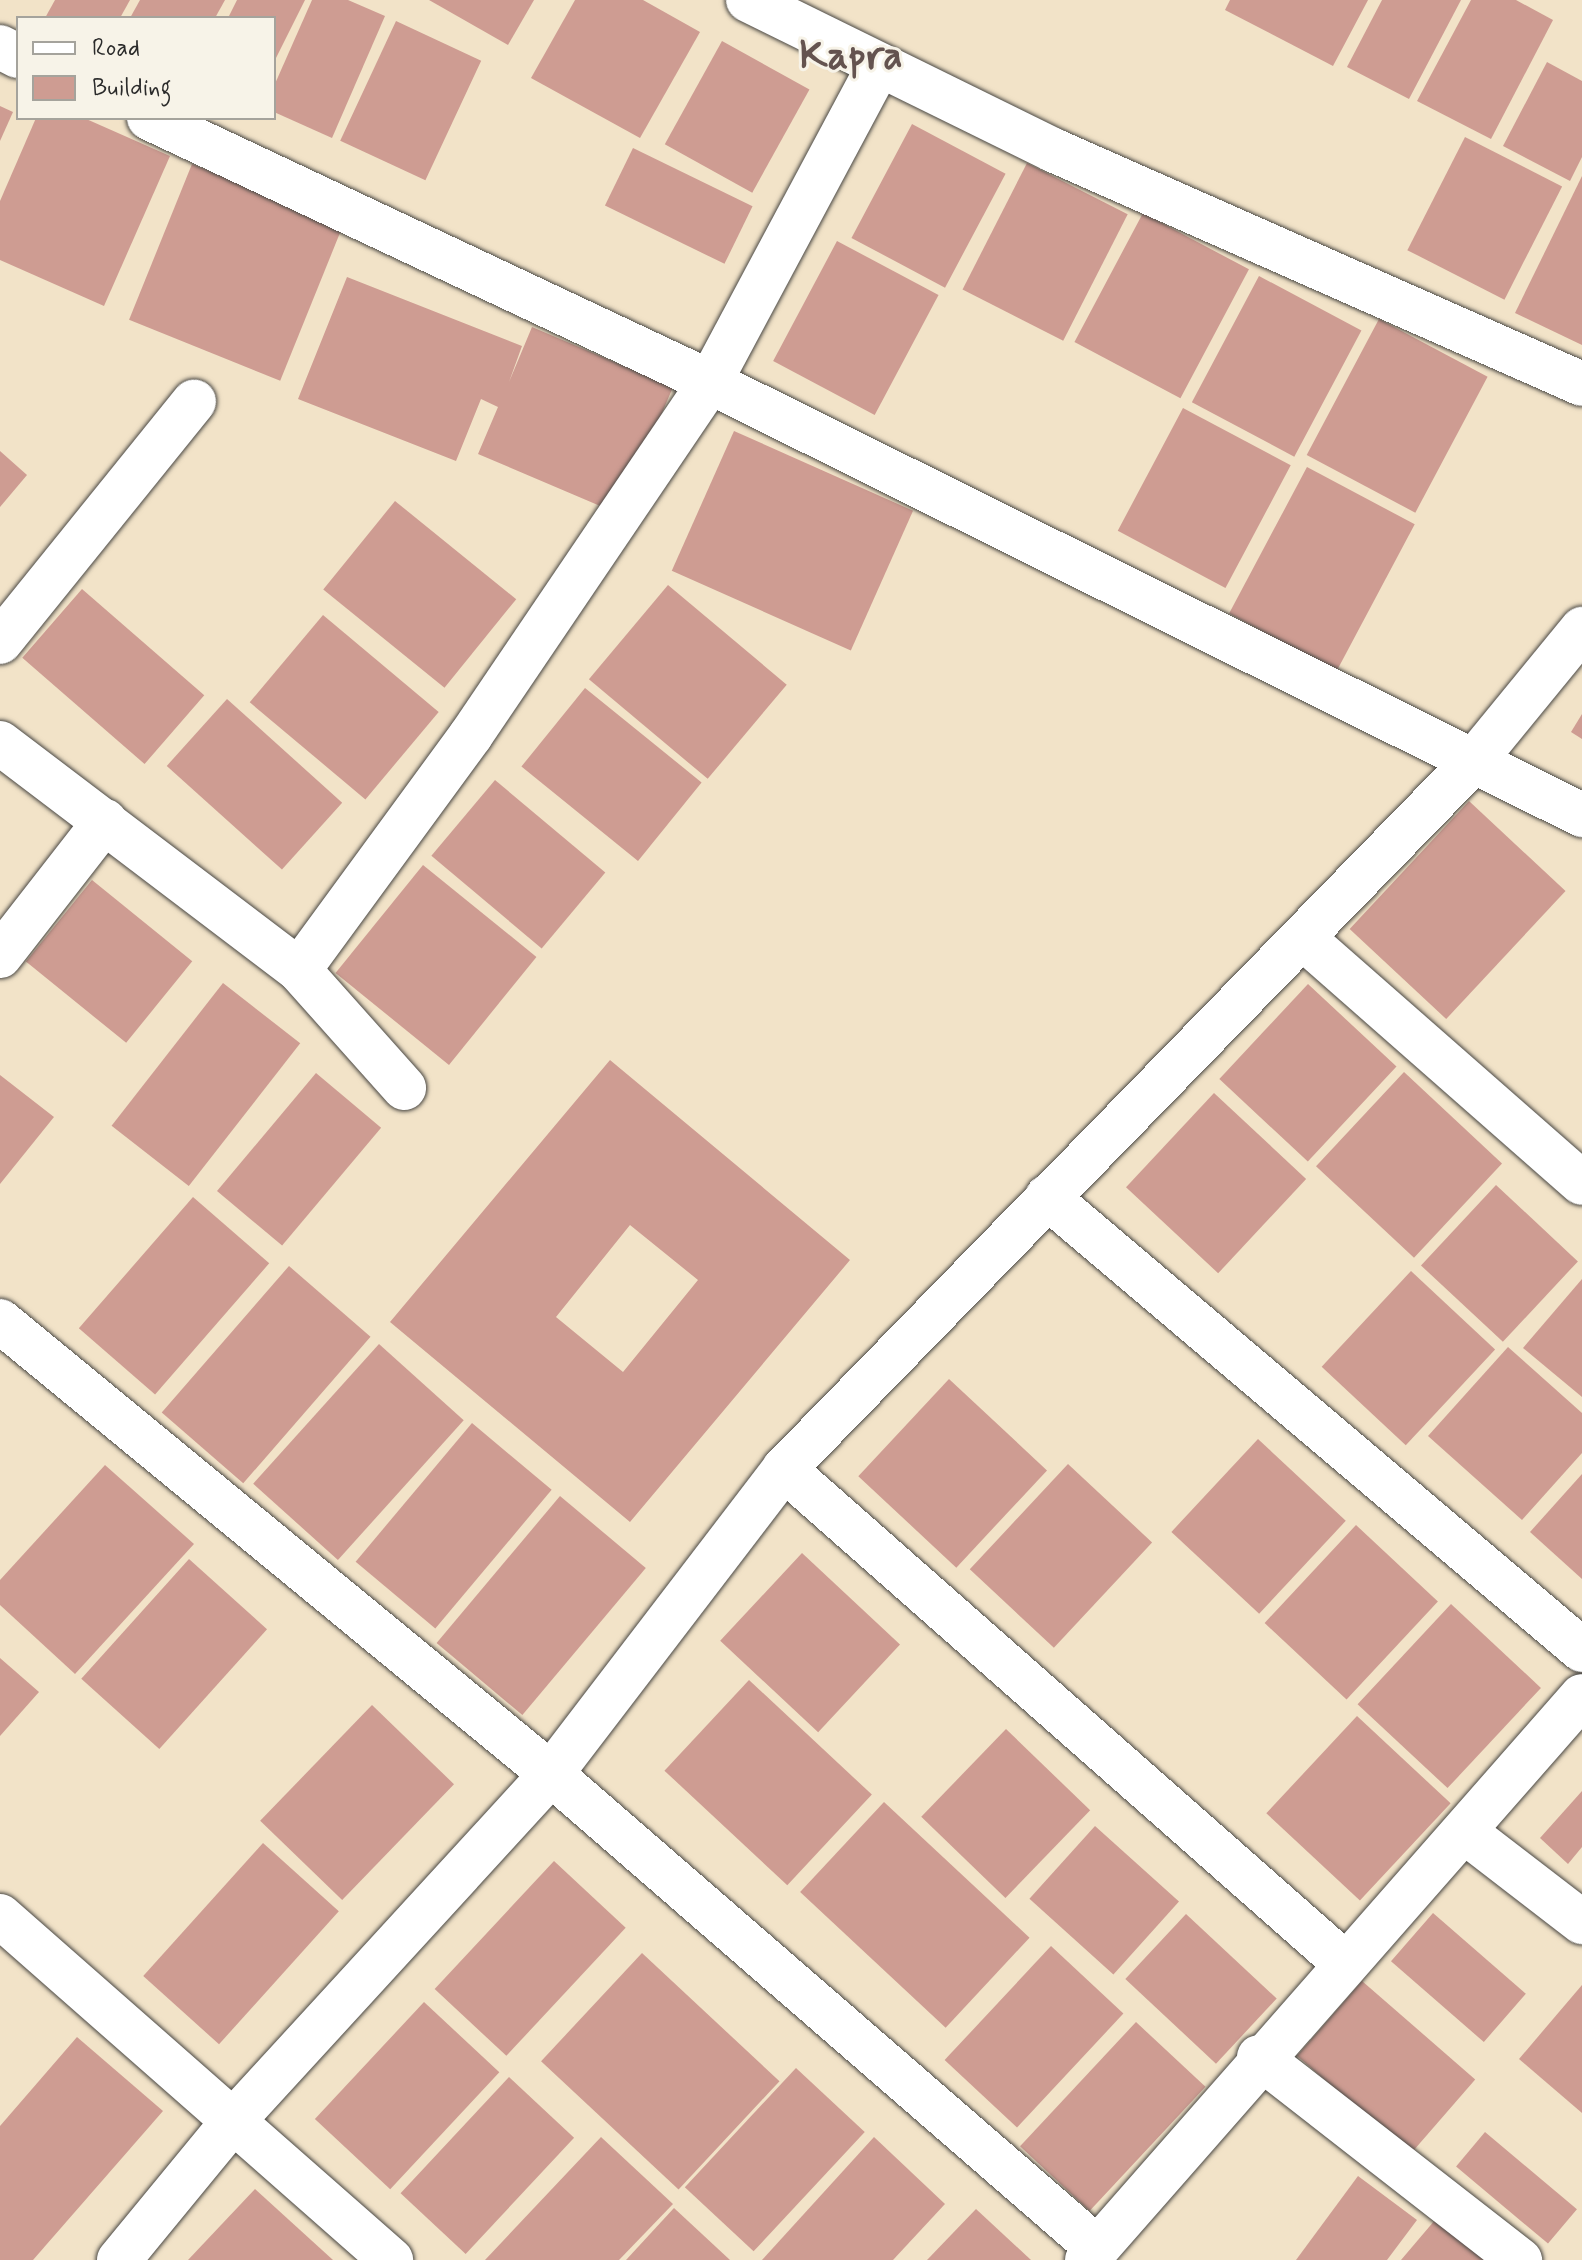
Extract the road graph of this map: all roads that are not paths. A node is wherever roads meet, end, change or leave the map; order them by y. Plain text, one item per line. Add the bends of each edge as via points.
1 (748, 0) edge
2 (879, 65) junction
3 (153, 120) edge
4 (710, 382) junction
5 (1582, 384) edge
6 (194, 402) dead end
7 (1582, 629) edge
8 (0, 642) edge
9 (0, 743) edge
10 (1474, 761) junction
11 (1582, 815) edge
12 (105, 821) junction
13 (1303, 938) junction
14 (0, 956) edge
15 (299, 970) junction
16 (404, 1088) dead end
17 (1582, 1183) edge
18 (1047, 1197) junction
19 (0, 1321) edge
20 (784, 1469) junction
21 (1582, 1650) edge
22 (1582, 1696) edge
23 (551, 1774) junction
24 (1465, 1832) junction
25 (0, 1916) edge
26 (1582, 1922) edge
27 (1342, 1961) junction
28 (1259, 2057) junction
29 (235, 2119) junction
30 (1091, 2254) edge
31 (119, 2260) edge
32 (391, 2260) edge
33 (1520, 2260) edge

1 - 2 street
2 - 4 street
2 - 5 street via 1053,150
3 - 4 street
4 - 10 street
4 - 15 street via 471,735
6 - 8 street
7 - 10 street
9 - 12 street
10 - 11 street
10 - 13 street
12 - 14 street
12 - 15 street
13 - 17 street
13 - 18 street
15 - 16 street
18 - 20 street
18 - 21 street
19 - 23 street
20 - 23 street
20 - 27 street
22 - 24 street
23 - 29 street
23 - 30 street
24 - 26 street
24 - 27 street
25 - 29 street
27 - 28 street
28 - 30 street
28 - 33 street
29 - 31 street
29 - 32 street

